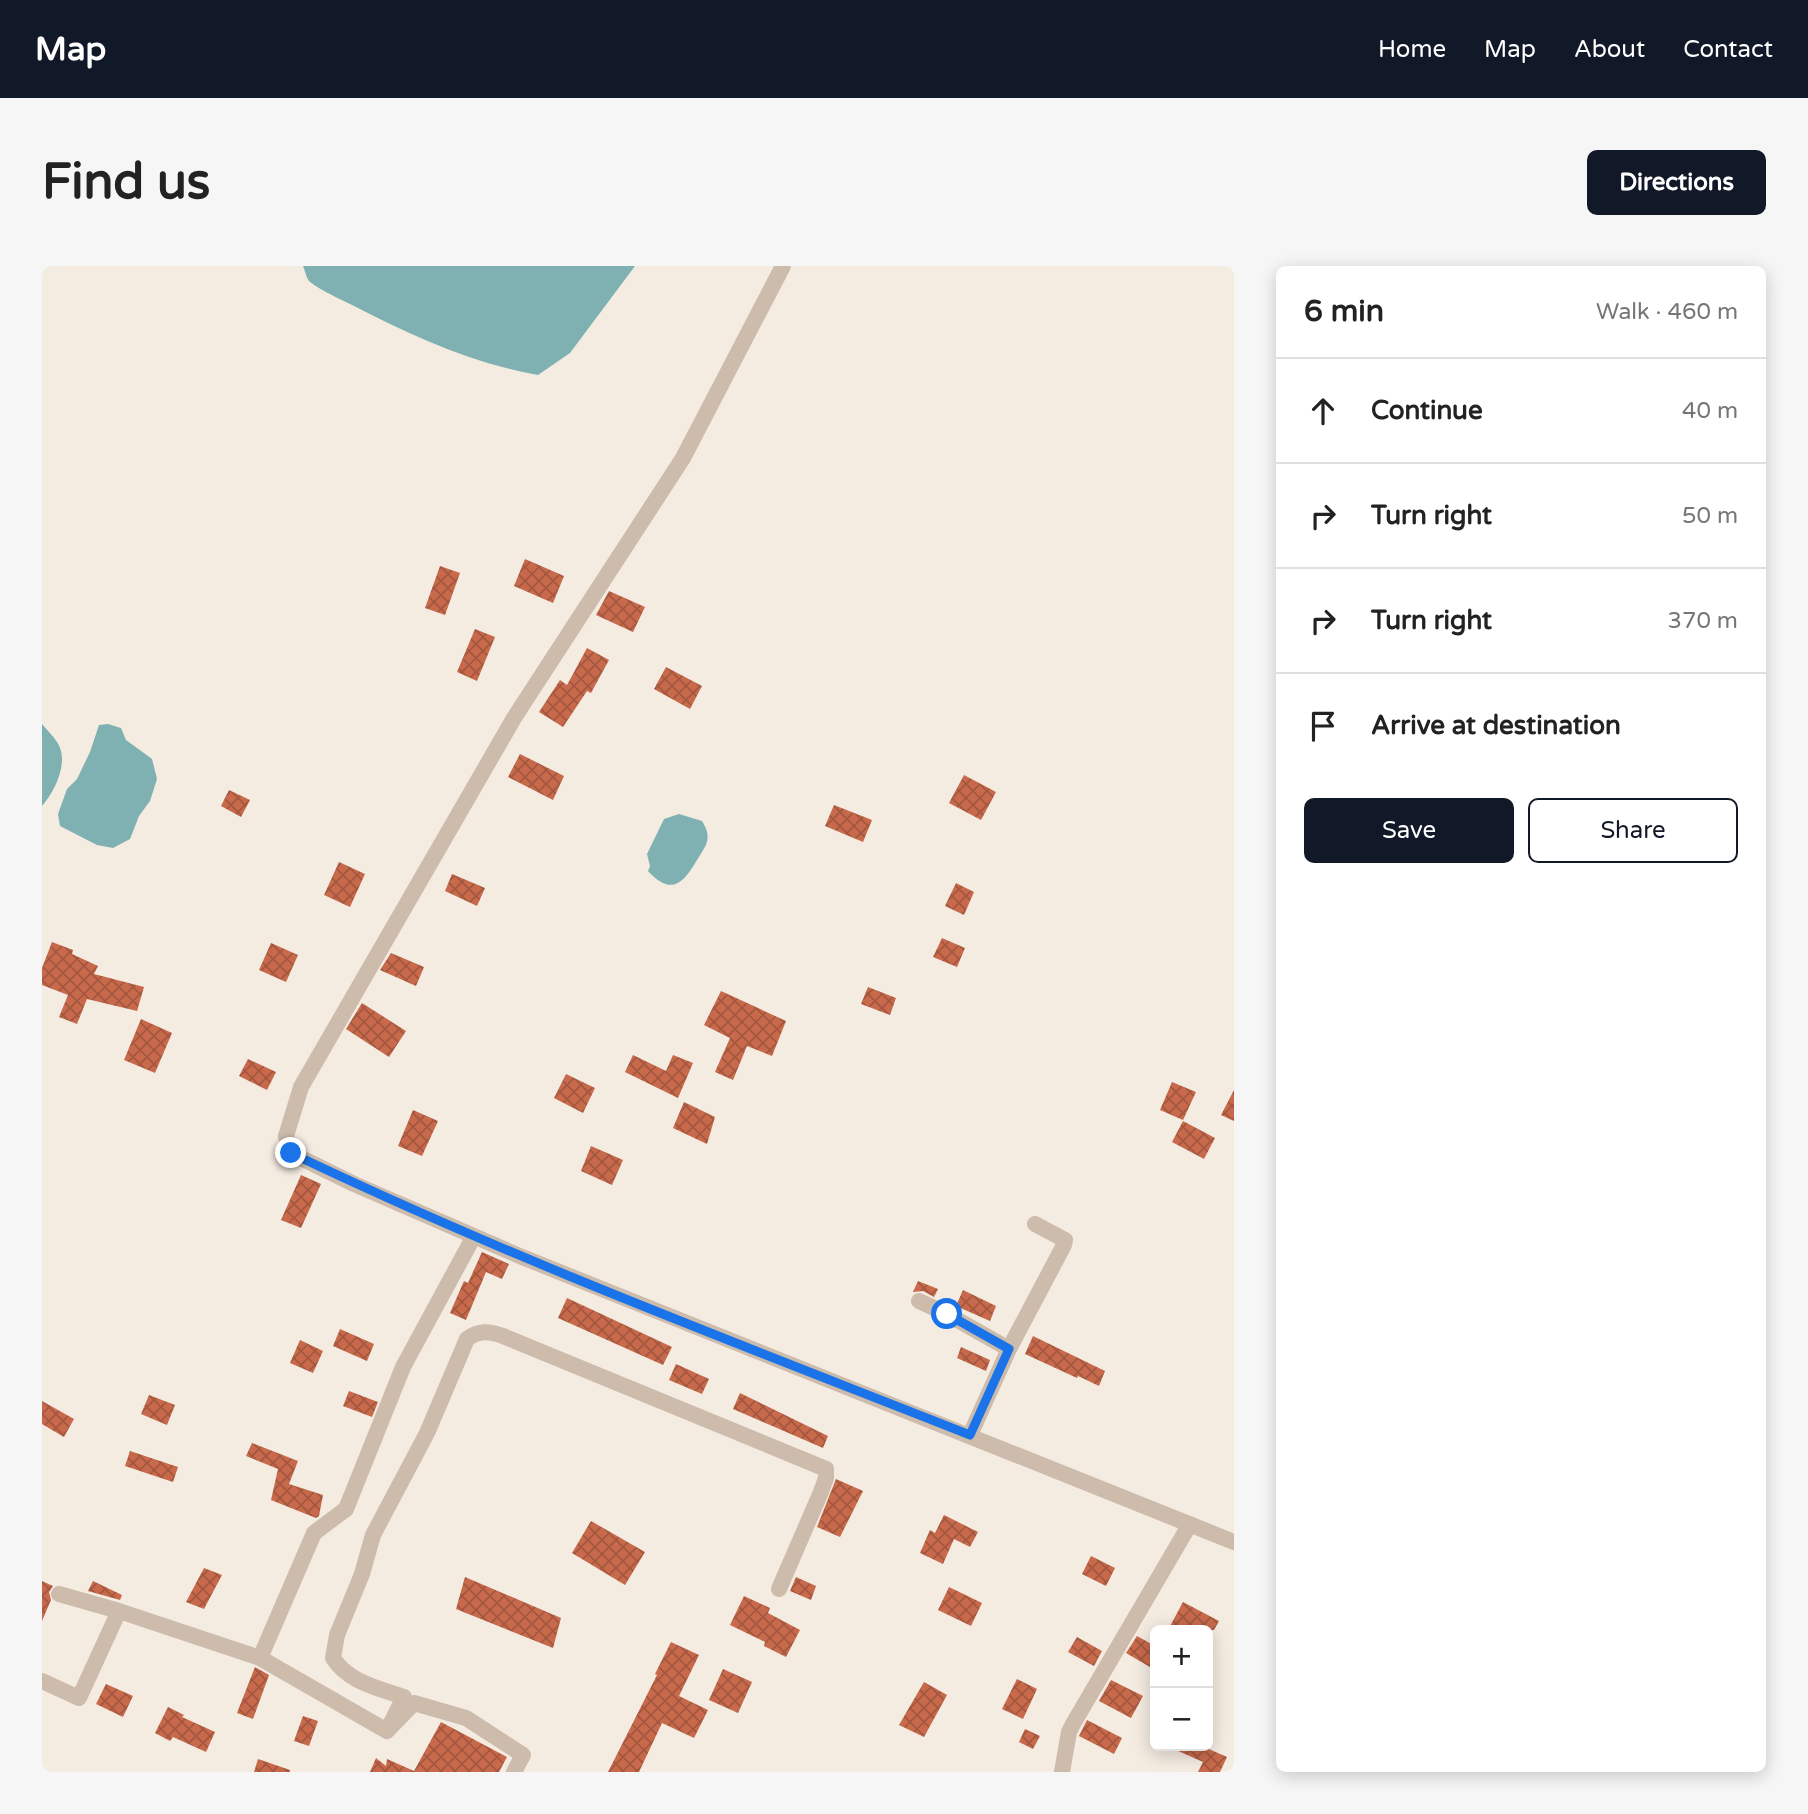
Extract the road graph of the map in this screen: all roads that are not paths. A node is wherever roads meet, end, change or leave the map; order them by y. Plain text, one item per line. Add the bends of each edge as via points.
1 (783, 266) edge
2 (1035, 1224) dead end
3 (474, 1236) junction
4 (919, 1301) dead end
5 (1009, 1349) junction
6 (970, 1435) junction
7 (1190, 1524) junction
8 (1234, 1542) edge
9 (779, 1589) dead end
10 (59, 1594) dead end
11 (119, 1611) junction
12 (260, 1658) junction
13 (42, 1681) edge
14 (387, 1731) junction
15 (514, 1772) edge
16 (1062, 1772) edge

1 - 3 street via 683,458 514,718 300,1087 286,1136 291,1153
2 - 5 street via 1061,1237 1064,1245
3 - 6 street
3 - 12 street via 402,1367 346,1509 314,1533
4 - 5 street
5 - 6 street
6 - 7 street
7 - 8 street
7 - 16 street via 1073,1724
9 - 14 street via 821,1492 826,1469 503,1336 476,1332 467,1339 427,1433 373,1535 337,1635 333,1658 340,1669 404,1697
10 - 11 street
11 - 12 street
11 - 13 street via 79,1698
12 - 14 street
14 - 15 street via 414,1703 466,1718 523,1755

